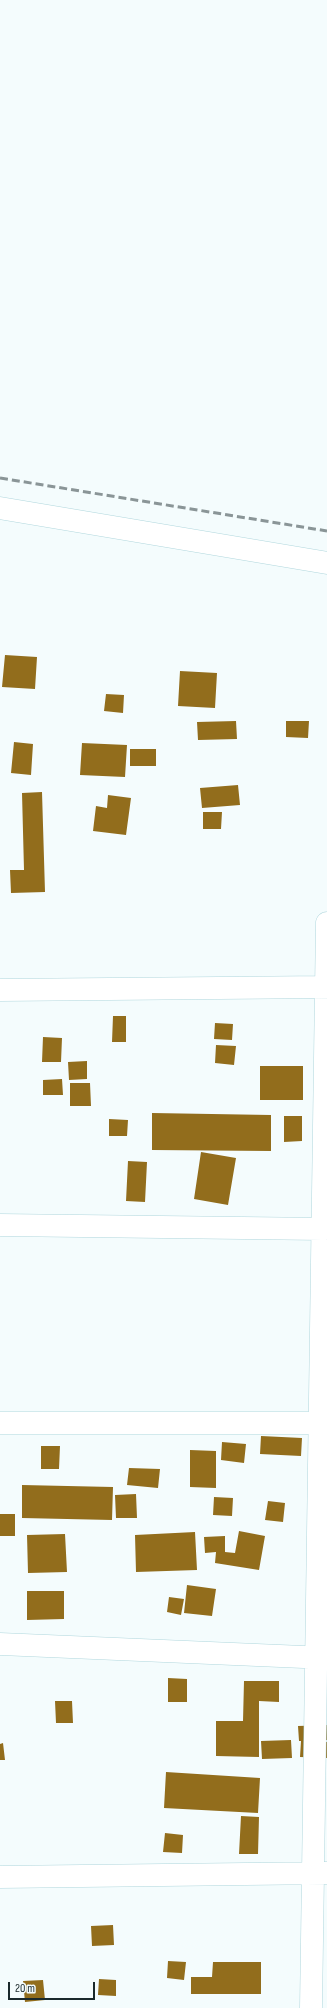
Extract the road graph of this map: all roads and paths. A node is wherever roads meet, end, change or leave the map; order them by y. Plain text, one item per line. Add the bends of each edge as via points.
1 (0, 508) edge
2 (327, 563) edge
3 (327, 923) edge
4 (327, 988) edge
5 (0, 990) edge
6 (0, 1225) edge
7 (323, 1229) junction
8 (0, 1423) edge
9 (323, 1423) edge
10 (0, 1644) edge
11 (322, 1658) edge
12 (320, 1872) edge
13 (0, 1877) edge
14 (312, 2008) edge

1 - 2 street
3 - 4 street
4 - 5 street
4 - 7 street
6 - 7 street
7 - 9 street
8 - 9 street
9 - 11 street
10 - 11 street
11 - 12 street
12 - 13 street
12 - 14 street

